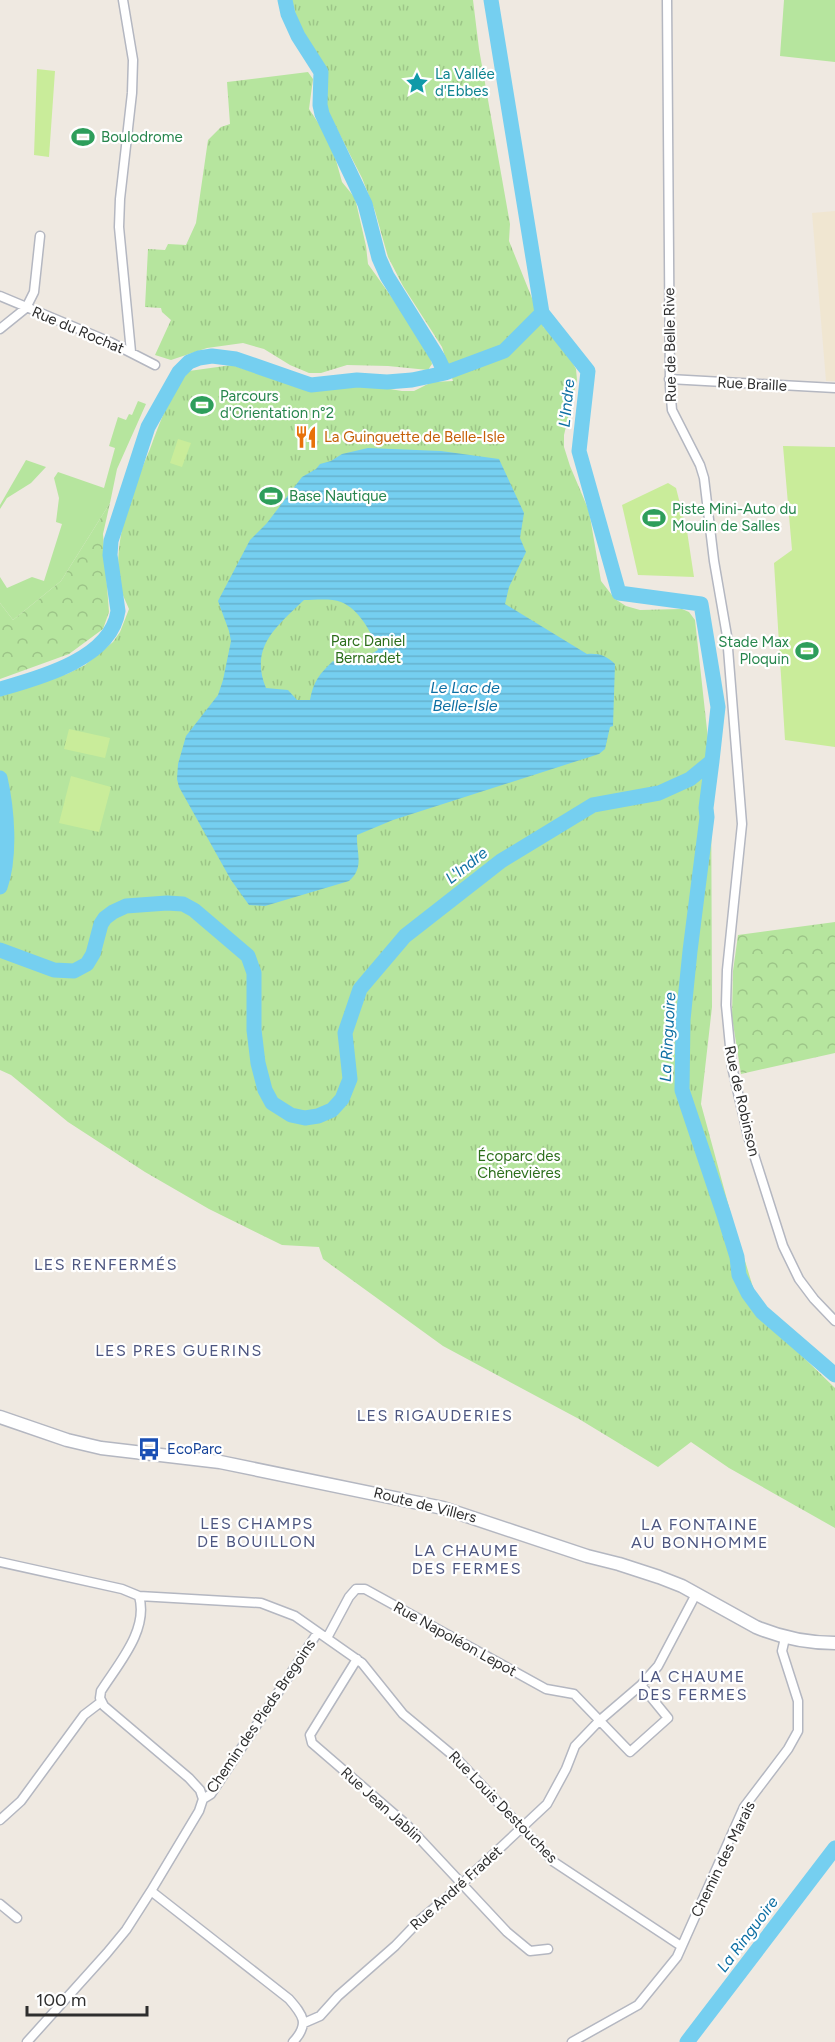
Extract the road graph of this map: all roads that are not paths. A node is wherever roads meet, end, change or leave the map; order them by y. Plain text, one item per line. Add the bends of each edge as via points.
1 (123, 0) edge
2 (667, 0) edge
3 (40, 236) dead end
4 (0, 296) edge
5 (26, 308) junction
6 (0, 329) edge
7 (131, 352) junction
8 (155, 365) dead end
9 (669, 379) junction
10 (835, 388) edge
11 (742, 824) joint
12 (835, 1321) edge
13 (0, 1417) edge
14 (0, 1562) edge
15 (696, 1594) junction
16 (139, 1596) junction
17 (318, 1632) junction
18 (327, 1638) junction
19 (785, 1638) junction
20 (835, 1643) edge
21 (357, 1659) junction
22 (641, 1685) junction
23 (101, 1702) junction
24 (599, 1721) junction
25 (203, 1799) junction
26 (0, 1820) edge
27 (521, 1828) junction
28 (462, 1884) junction
29 (151, 1891) junction
30 (0, 1904) edge
31 (17, 1918) dead end
32 (681, 1946) junction
33 (548, 1949) dead end
34 (304, 2023) junction
35 (27, 2042) edge
36 (293, 2042) edge
37 (572, 2042) edge

1 - 7 street via 133,60 119,227
2 - 9 street, Rue de Belle Rive
3 - 5 street via 34,292
4 - 5 street, Rue du Rochat
5 - 6 street
5 - 7 street, Rue du Rochat
7 - 8 street, Rue du Rochat
9 - 10 street, Rue Braille
9 - 11 street, Rue de Belle Rive via 672,410 704,478 728,636
11 - 12 street, Rue de Robinson via 727,970 732,1067 748,1136 783,1246 799,1279
13 - 15 main road, Route de Villers via 101,1448 220,1462 443,1508 640,1570
14 - 16 street, Rue Louis Destouches
15 - 19 main road, Route de Villers via 756,1628
15 - 22 street, Rue André Fradet via 658,1666
16 - 17 street, Rue Louis Destouches via 261,1603 295,1616
16 - 23 street via 140,1622 101,1691
17 - 18 street, Rue Louis Destouches
17 - 25 street, Chemin des Pieds Bregoins via 211,1794
18 - 21 street, Rue Louis Destouches
18 - 24 street, Rue Napoléon Lepot via 349,1597 356,1589 365,1589 546,1689 574,1694
19 - 20 main road, Route de Villers
19 - 32 street, Chemin des Marais via 782,1651 798,1701 798,1731 744,1807
21 - 27 street, Rue Louis Destouches via 403,1714 456,1758
21 - 28 street, Rue Jean Jablin via 310,1735 312,1743 407,1825
22 - 24 street, Rue André Fradet
22 - 24 street via 668,1719 630,1752
23 - 25 street via 174,1764 200,1790
23 - 26 street via 84,1714 21,1801
24 - 27 street, Rue André Fradet via 575,1746 547,1804
25 - 29 street, Chemin des Pieds Bregoins
27 - 28 street, Rue André Fradet
27 - 32 street, Rue Louis Destouches via 554,1862
28 - 33 street, Rue Jean Jablin via 530,1952
28 - 34 street, Rue André Fradet via 320,2016
29 - 34 street via 290,1999
29 - 35 street, Chemin des Pieds Bregoins via 126,1930
30 - 31 street
32 - 37 street, Chemin des Marais via 677,1957 638,2005
34 - 36 street

